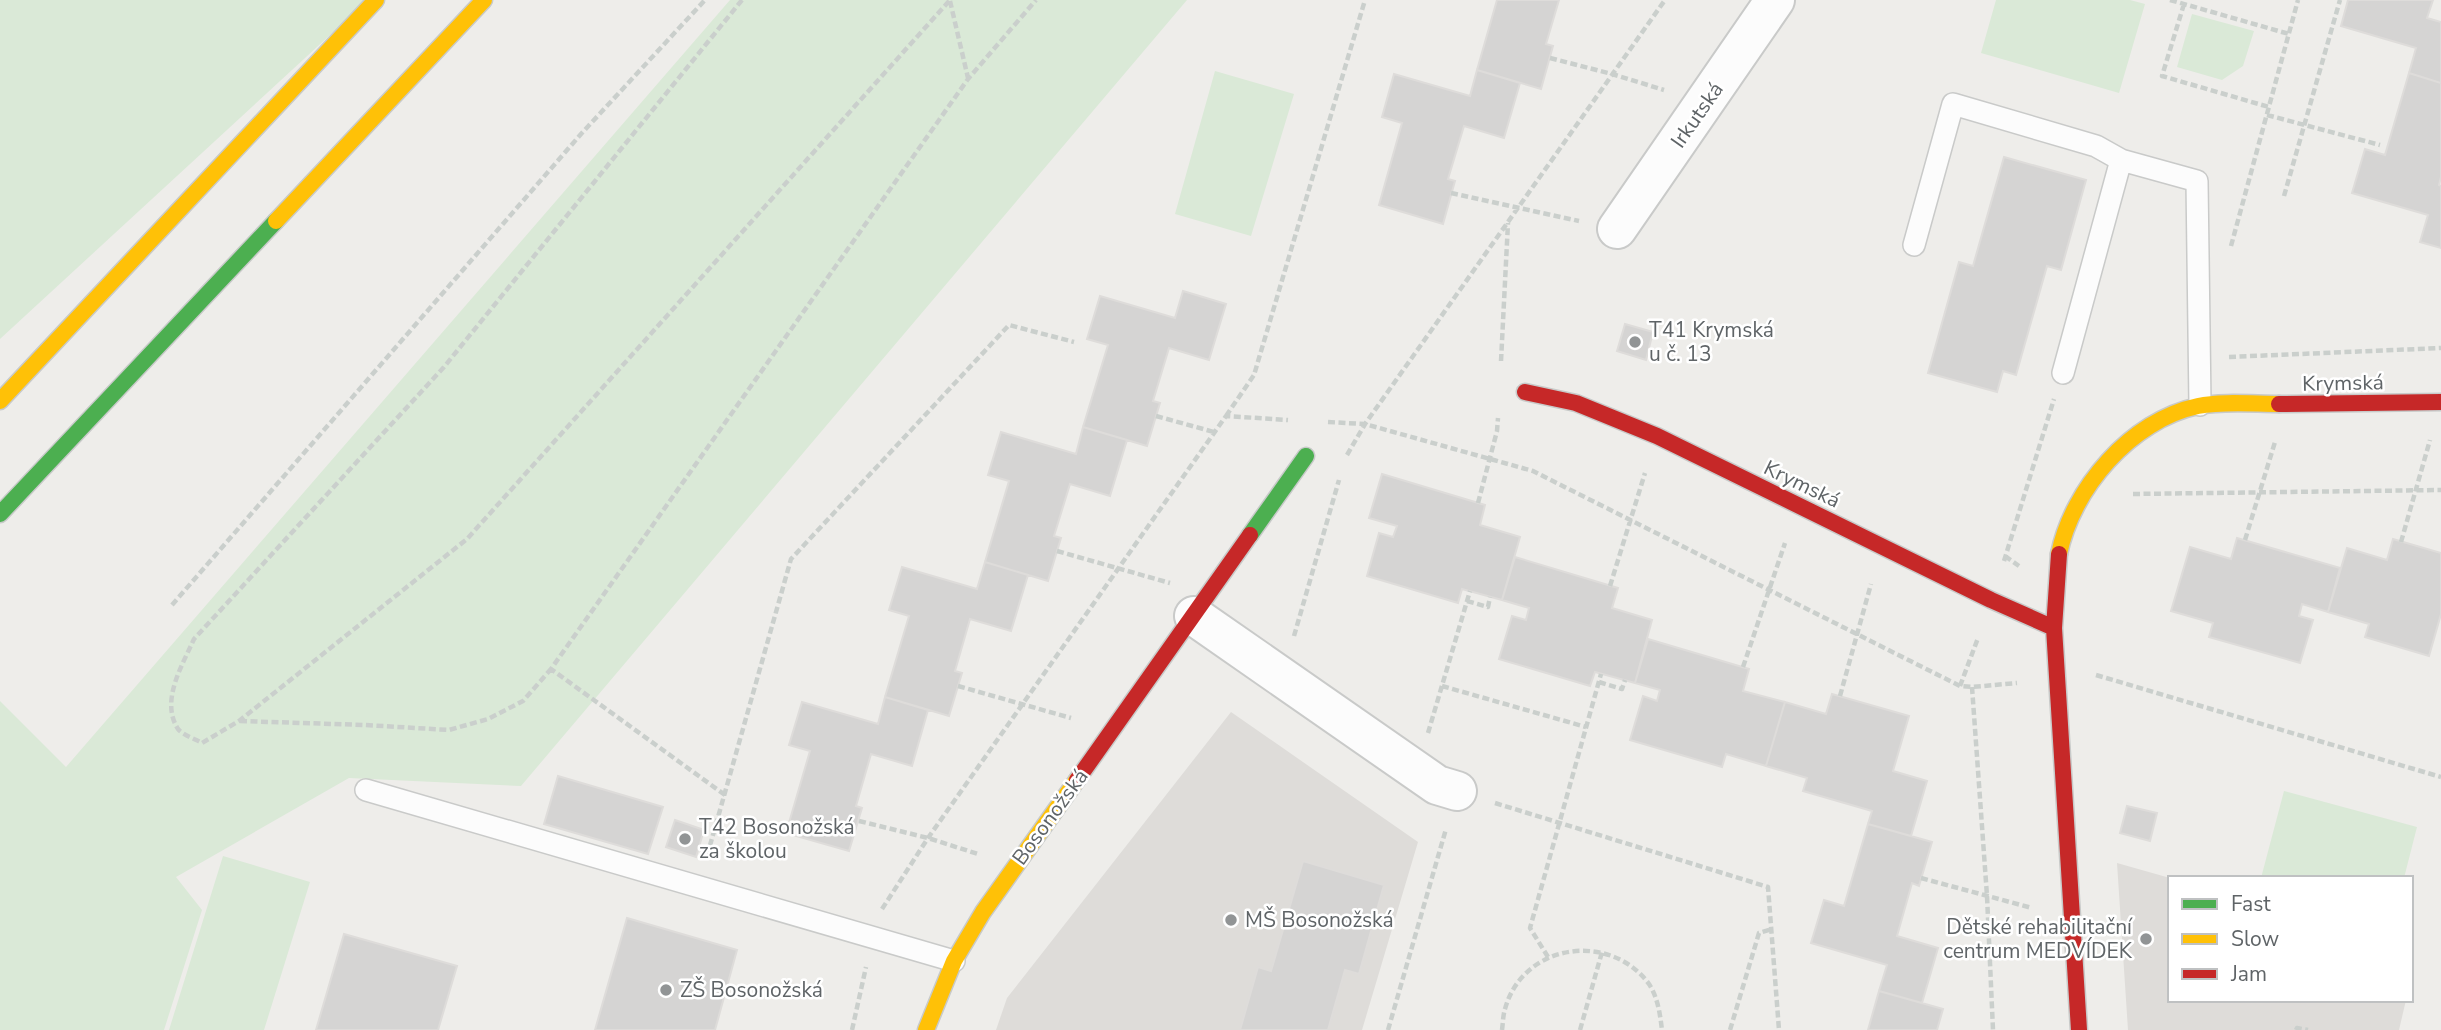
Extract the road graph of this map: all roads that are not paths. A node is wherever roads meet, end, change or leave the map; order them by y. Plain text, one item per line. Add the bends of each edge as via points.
1 (376, 0) edge
2 (484, 0) edge
3 (1776, 0) edge
4 (2122, 160) junction
5 (1617, 229) road end
6 (1914, 245) dead end
7 (2063, 373) road end
8 (1525, 392) dead end
9 (0, 401) edge
10 (2441, 402) edge
11 (2200, 405) junction
12 (1306, 456) dead end
13 (0, 514) edge
14 (1201, 605) junction
15 (2054, 628) junction
16 (366, 790) dead end
17 (1457, 791) road end
18 (954, 961) junction
19 (926, 1030) edge
20 (2079, 1030) edge

1 - 9 main road
2 - 13 main road
3 - 5 street, Irkutská
4 - 6 lane via 2096,146 1953,104
4 - 7 lane
4 - 11 lane via 2197,181
8 - 15 main road, Krymská via 1576,403 1657,436
10 - 11 main road, Krymská
11 - 15 main road, Krymská via 2173,413 2144,430 2084,495 2065,531 2055,573
12 - 14 main road, Bosonožská
14 - 17 street via 1437,785
14 - 18 main road, Bosonožská via 1015,865
15 - 20 main road, Krymská
16 - 18 lane
18 - 19 main road, Bosonožská

